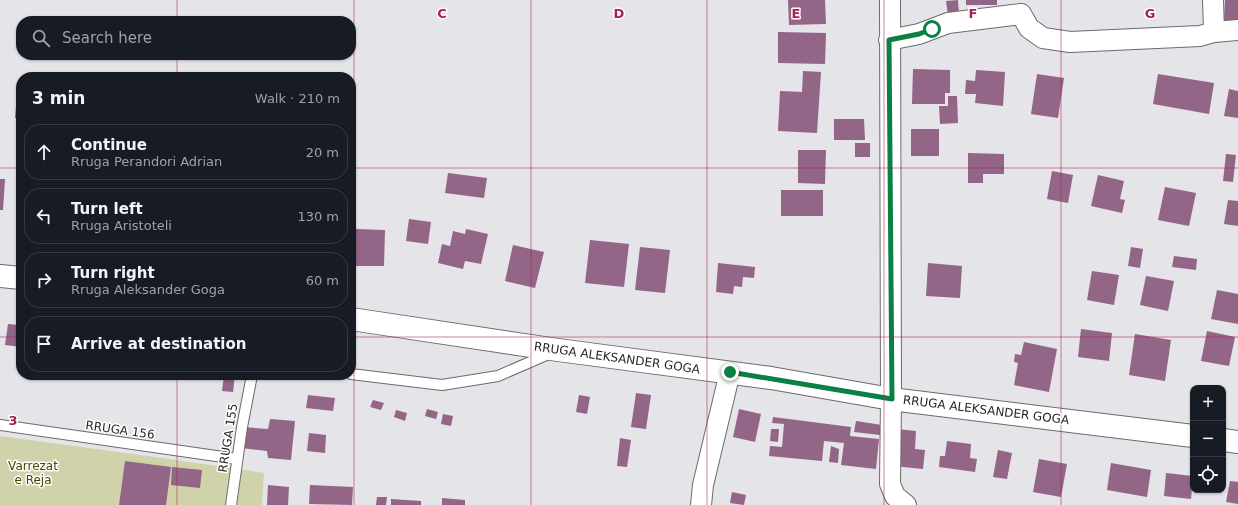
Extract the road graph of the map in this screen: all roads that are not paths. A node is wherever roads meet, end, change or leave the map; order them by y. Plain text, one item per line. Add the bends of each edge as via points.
1 (890, 0) edge
2 (1213, 0) edge
3 (1021, 7) edge
4 (1238, 30) edge
5 (1214, 32) junction
6 (889, 40) junction
7 (0, 276) edge
8 (16, 278) edge
9 (356, 320) edge
10 (558, 350) junction
11 (730, 372) junction
12 (356, 375) edge
13 (251, 380) edge
14 (892, 399) junction
15 (0, 426) edge
16 (1190, 436) edge
17 (1226, 440) edge
18 (1238, 442) edge
19 (237, 460) junction
20 (231, 505) edge
21 (701, 505) edge
22 (906, 505) edge

1 - 6 street
2 - 5 street
3 - 5 street via 1029,28 1043,38 1070,42 1200,36
3 - 6 street via 948,23 919,34
4 - 5 street
6 - 14 street
7 - 8 main road
9 - 10 main road, RRUGA ALEKSANDER GOGA
10 - 11 main road, RRUGA ALEKSANDER GOGA
10 - 12 lane via 498,376 442,385
11 - 14 main road, RRUGA ALEKSANDER GOGA
11 - 21 street via 703,485
13 - 19 lane, RRUGA 155
14 - 16 main road, RRUGA ALEKSANDER GOGA
14 - 22 street via 890,484 895,496
15 - 19 lane, RRUGA 156
17 - 18 main road
19 - 20 lane, RRUGA 155

